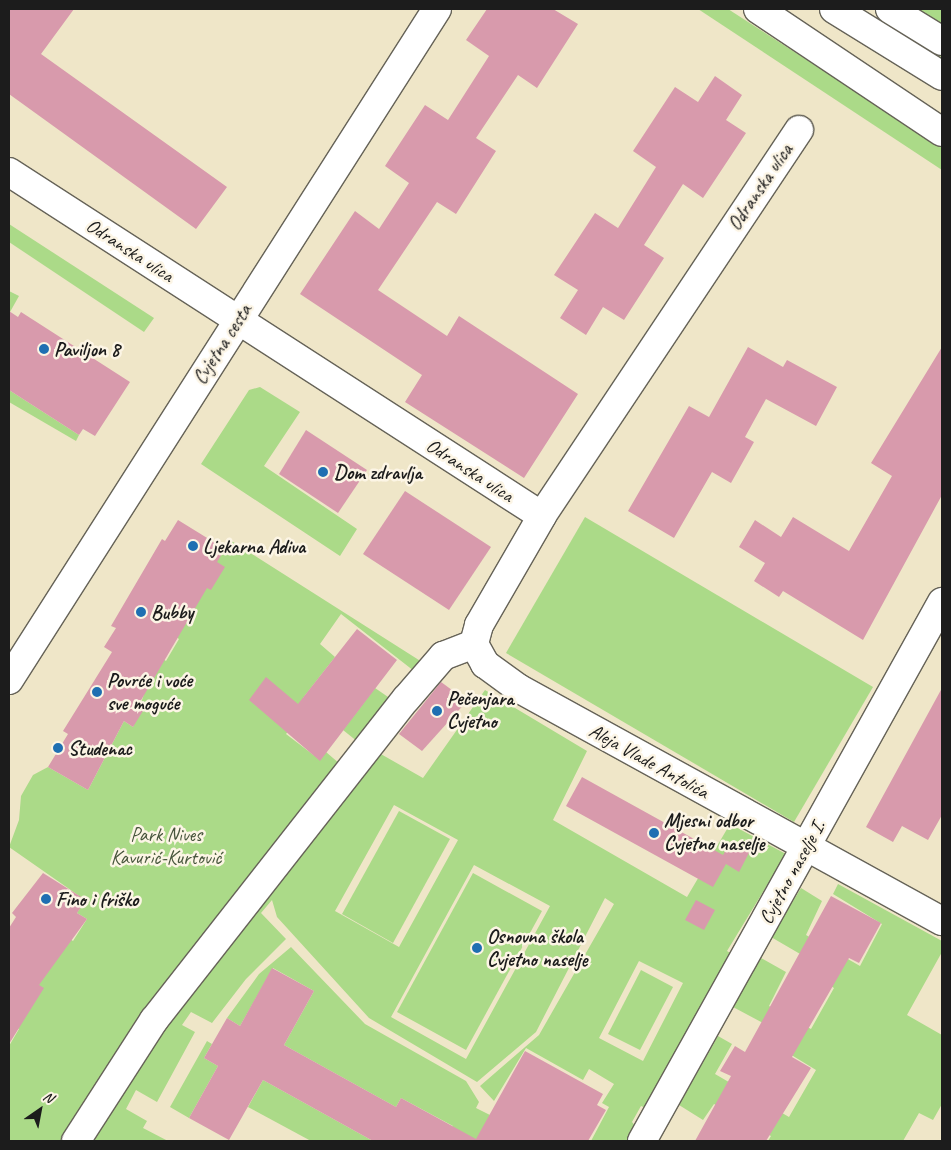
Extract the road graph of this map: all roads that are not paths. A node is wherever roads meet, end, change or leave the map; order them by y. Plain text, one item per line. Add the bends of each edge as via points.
1 (437, 9) edge
2 (758, 9) edge
3 (834, 9) edge
4 (890, 9) edge
5 (942, 41) edge
6 (942, 76) edge
7 (799, 130) dead end
8 (942, 132) edge
9 (9, 172) edge
10 (238, 320) junction
11 (542, 516) junction
12 (942, 602) edge
13 (474, 644) junction
14 (9, 680) edge
15 (806, 847) junction
16 (942, 922) edge
17 (76, 1141) edge
18 (642, 1141) edge

1 - 10 street, Cvjetna cesta
2 - 8 street
3 - 6 street
4 - 5 street
7 - 11 street, Odranska ulica
9 - 10 street, Odranska ulica
10 - 11 street, Odranska ulica
10 - 14 street, Cvjetna cesta
11 - 13 street via 483,616
12 - 15 street, Cvjetno naselje I.
13 - 15 street, Aleja Vlade Antolića via 486,664 518,688
13 - 17 street via 443,656 411,692 154,1020
15 - 16 street, Aleja Vlade Antolića
15 - 18 street, Cvjetno naselje I.

